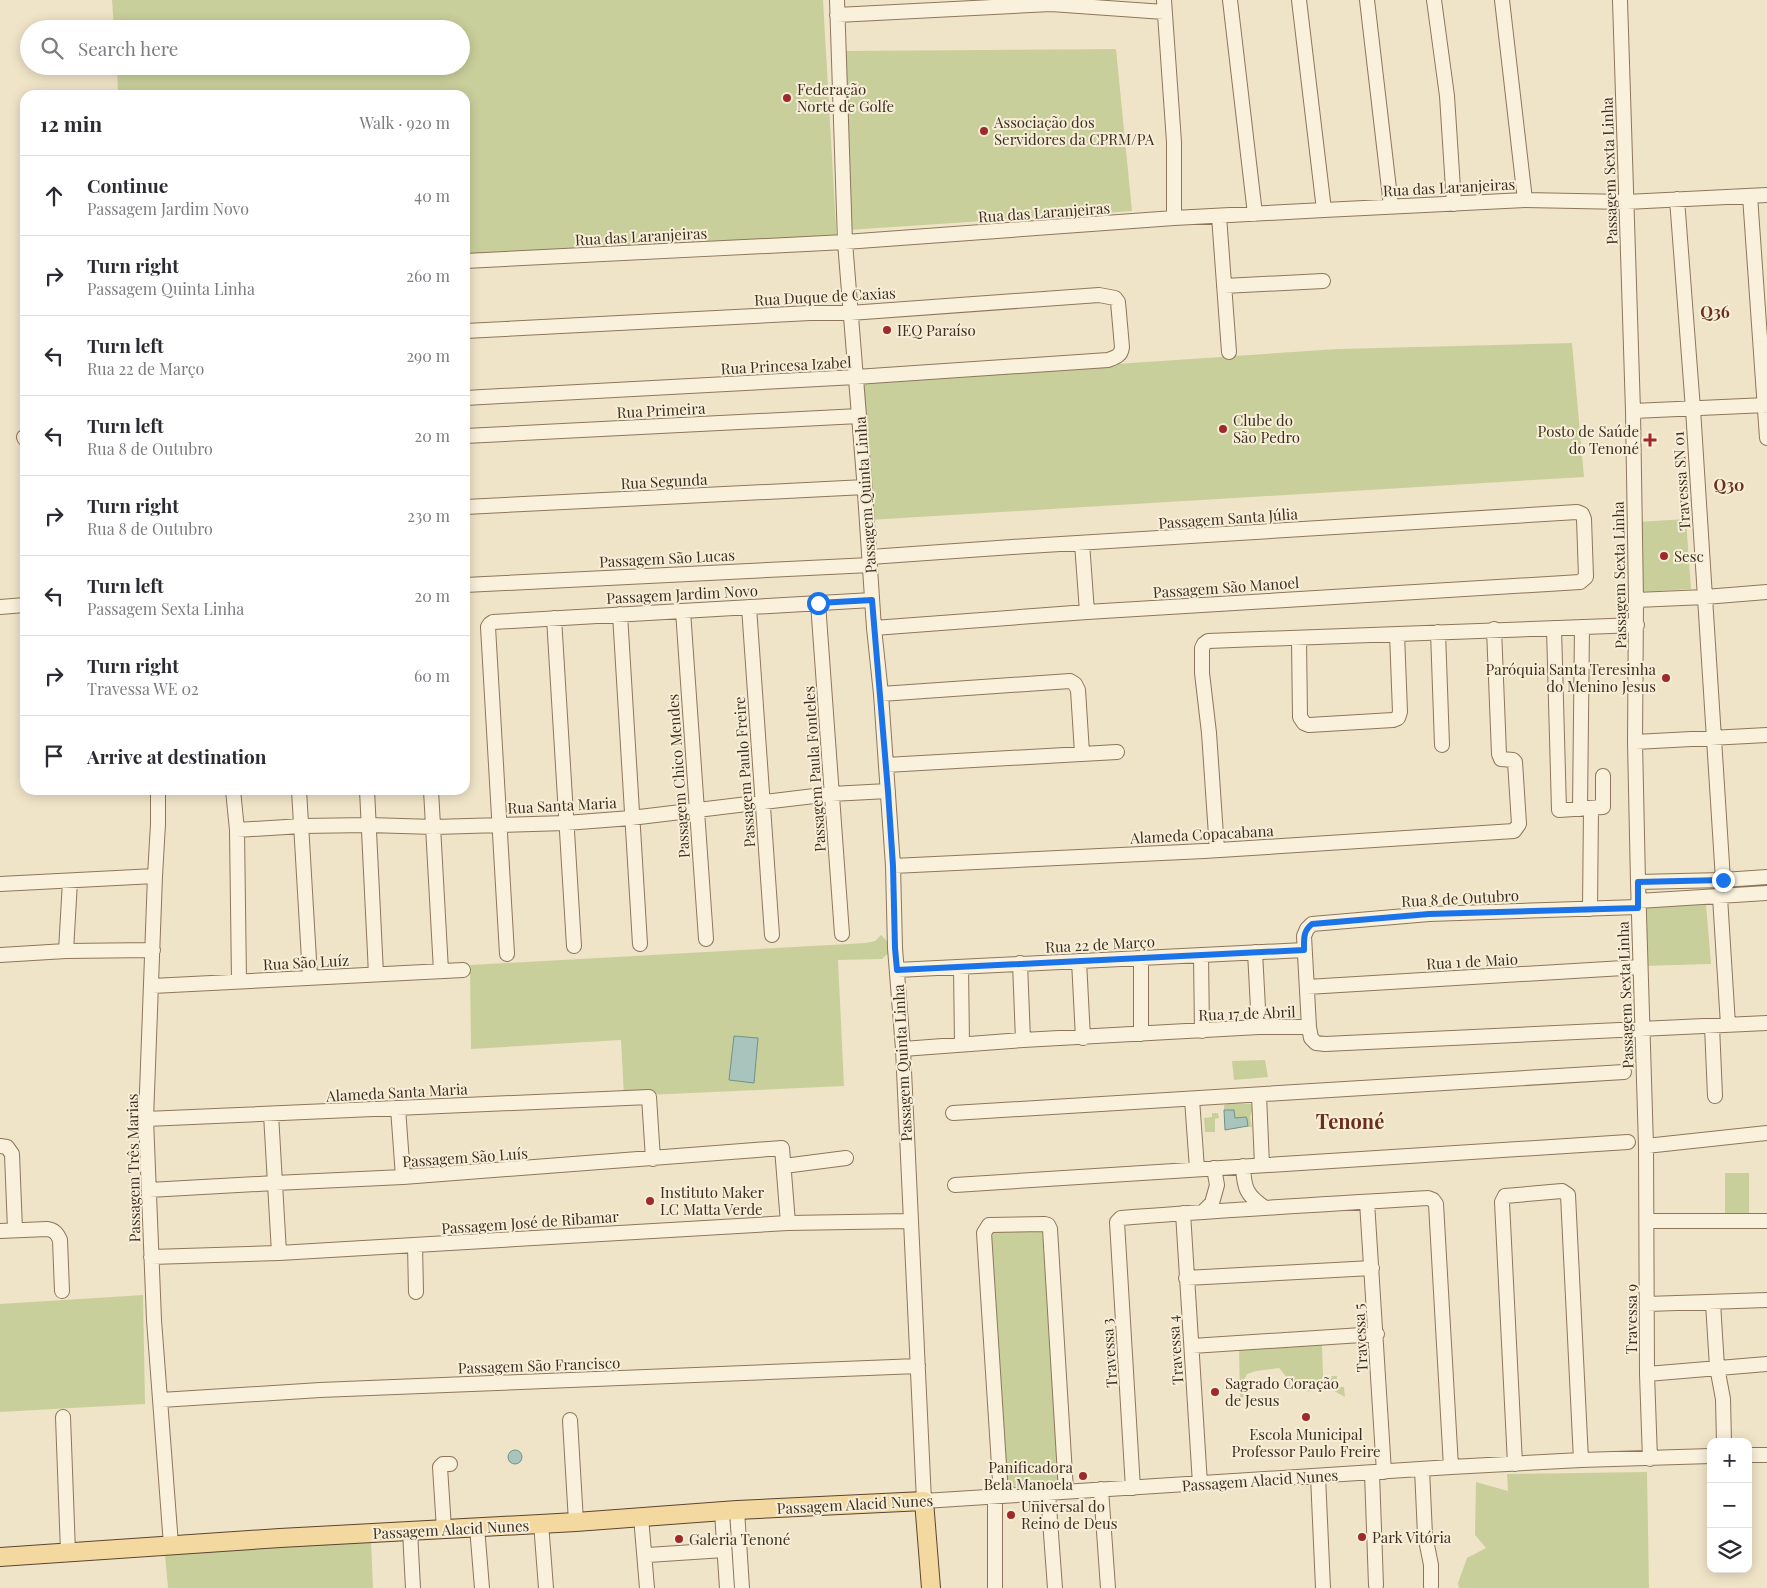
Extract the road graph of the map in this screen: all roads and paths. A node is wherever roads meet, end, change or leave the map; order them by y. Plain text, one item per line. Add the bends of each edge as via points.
1 (837, 0) edge
2 (1230, 0) edge
3 (1299, 0) edge
4 (1367, 0) edge
5 (1434, 0) edge
6 (1502, 0) edge
7 (1620, 0) edge
8 (1164, 6) edge
9 (837, 15) junction
10 (1767, 195) edge
11 (1750, 196) junction
12 (1677, 199) junction
13 (1525, 200) junction
14 (1626, 202) junction
15 (1454, 204) junction
16 (1391, 206) junction
17 (1324, 210) junction
18 (1255, 214) junction
19 (1219, 216) junction
20 (1174, 218) junction
21 (845, 242) junction
22 (470, 261) edge
23 (1324, 281) dead end
24 (1224, 286) junction
25 (850, 313) junction
26 (470, 331) edge
27 (1229, 352) dead end
28 (1108, 360) joint
29 (856, 377) junction
30 (470, 398) edge
31 (1766, 405) edge
32 (1693, 408) junction
33 (1633, 411) junction
34 (859, 416) junction
35 (470, 436) edge
36 (1767, 438) edge
37 (865, 487) junction
38 (470, 507) edge
39 (1082, 543) junction
40 (870, 561) junction
41 (1580, 582) joint
42 (470, 584) edge
43 (1767, 592) edge
44 (1705, 597) junction
45 (872, 600) junction
46 (1636, 600) junction
47 (818, 603) junction
48 (20, 605) edge
49 (0, 607) edge
50 (749, 607) junction
51 (684, 611) junction
52 (1086, 612) junction
53 (620, 614) junction
54 (554, 618) junction
55 (1636, 625) junction
56 (1582, 627) junction
57 (874, 628) junction
58 (1554, 628) junction
59 (1494, 629) junction
60 (1438, 632) junction
61 (1398, 634) junction
62 (1298, 639) junction
63 (881, 694) junction
64 (1767, 734) edge
65 (1713, 738) junction
66 (1635, 742) junction
67 (1442, 745) dead end
68 (1117, 752) dead end
69 (1082, 753) junction
70 (886, 765) junction
71 (1603, 776) dead end
72 (888, 791) junction
73 (831, 794) junction
74 (158, 795) edge
75 (233, 795) edge
76 (299, 795) edge
77 (367, 795) edge
78 (431, 795) edge
79 (762, 802) junction
80 (1586, 809) junction
81 (697, 810) junction
82 (631, 818) junction
83 (566, 823) junction
84 (369, 825) junction
85 (500, 825) junction
86 (302, 826) junction
87 (434, 827) junction
88 (237, 830) junction
89 (1217, 850) junction
90 (893, 866) junction
91 (155, 876) junction
92 (1767, 877) edge
93 (1723, 880) junction
94 (70, 881) junction
95 (1638, 882) junction
96 (0, 884) edge
97 (1767, 893) edge
98 (1720, 897) junction
99 (1638, 904) junction
100 (1590, 909) junction
101 (842, 934) dead end
102 (772, 935) dead end
103 (706, 939) dead end
104 (640, 944) dead end
105 (574, 946) dead end
106 (153, 950) junction
107 (1304, 950) junction
108 (66, 951) junction
109 (1255, 952) junction
110 (507, 954) dead end
111 (0, 955) edge
112 (1200, 955) junction
113 (1141, 958) junction
114 (1079, 961) junction
115 (1020, 963) junction
116 (961, 967) junction
117 (1640, 967) junction
118 (462, 970) dead end
119 (897, 970) junction
120 (441, 971) junction
121 (376, 974) junction
122 (310, 977) junction
123 (239, 981) junction
124 (152, 986) junction
125 (1307, 987) junction
126 (1767, 1023) edge
127 (1728, 1025) junction
128 (1712, 1026) junction
129 (1258, 1027) junction
130 (1309, 1027) junction
131 (1641, 1028) junction
132 (1202, 1031) junction
133 (1141, 1034) junction
134 (1083, 1038) junction
135 (1023, 1040) junction
136 (962, 1044) junction
137 (903, 1049) junction
138 (1624, 1072) dead end
139 (1258, 1094) junction
140 (1715, 1096) dead end
141 (1192, 1099) junction
142 (398, 1108) junction
143 (953, 1113) dead end
144 (271, 1114) junction
145 (146, 1119) junction
146 (1767, 1133) edge
147 (1628, 1142) dead end
148 (0, 1146) edge
149 (1646, 1146) junction
150 (846, 1158) dead end
151 (653, 1159) junction
152 (1262, 1165) junction
153 (784, 1166) junction
154 (1243, 1166) junction
155 (1214, 1168) junction
156 (1197, 1169) junction
157 (403, 1177) junction
158 (1646, 1180) joint
159 (275, 1183) junction
160 (955, 1185) dead end
161 (7, 1187) edge
162 (149, 1190) junction
163 (1367, 1202) junction
164 (1265, 1208) junction
165 (1202, 1212) junction
166 (1183, 1213) junction
167 (910, 1221) junction
168 (1647, 1221) junction
169 (1767, 1221) edge
170 (788, 1223) junction
171 (0, 1230) edge
172 (15, 1230) junction
173 (415, 1245) junction
174 (279, 1254) junction
175 (151, 1257) junction
176 (1372, 1268) junction
177 (1186, 1278) junction
178 (62, 1291) dead end
179 (416, 1292) dead end
180 (1767, 1300) edge
181 (1647, 1304) junction
182 (1713, 1304) junction
183 (1377, 1334) junction
184 (1192, 1346) junction
185 (1767, 1364) edge
186 (918, 1366) junction
187 (1717, 1368) junction
188 (1647, 1374) junction
189 (161, 1400) junction
190 (63, 1416) dead end
191 (570, 1420) dead end
192 (1724, 1438) edge
193 (1752, 1455) edge
194 (1767, 1455) edge
195 (1707, 1456) edge
196 (1650, 1459) junction
197 (1581, 1460) junction
198 (450, 1464) dead end
199 (1515, 1464) junction
200 (1451, 1467) junction
201 (1422, 1469) junction
202 (1378, 1472) junction
203 (1318, 1476) junction
204 (1200, 1484) junction
205 (1133, 1488) junction
206 (1101, 1490) junction
207 (1048, 1492) junction
208 (1066, 1492) junction
209 (998, 1496) junction
210 (924, 1501) junction
211 (729, 1511) junction
212 (641, 1517) junction
213 (576, 1522) junction
214 (541, 1523) junction
215 (478, 1527) junction
216 (444, 1529) junction
217 (410, 1531) junction
218 (171, 1545) junction
219 (724, 1550) junction
220 (68, 1552) junction
221 (648, 1555) dead end
222 (0, 1557) edge
223 (1376, 1585) dead end
224 (1431, 1586) dead end
225 (413, 1588) edge
226 (482, 1588) edge
227 (546, 1588) edge
228 (646, 1588) edge
229 (727, 1588) edge
230 (742, 1588) edge
231 (931, 1588) edge
232 (995, 1588) edge
233 (1055, 1588) edge
234 (1108, 1588) edge
235 (1323, 1588) edge

1 - 9 street, Passagem Quinta Linha
2 - 18 street
3 - 17 street
4 - 16 street
5 - 15 street via 1447,96
6 - 13 street
7 - 14 street, Passagem Sexta Linha
8 - 9 street via 1051,4
8 - 20 street via 1174,142
9 - 21 street, Passagem Quinta Linha
10 - 11 street, Rua das Laranjeiras
11 - 12 street, Rua das Laranjeiras
11 - 31 street
12 - 14 street, Rua das Laranjeiras
12 - 32 street, Travessa SN 01
13 - 14 street, Rua das Laranjeiras
13 - 15 street, Rua das Laranjeiras
14 - 33 street, Passagem Sexta Linha
15 - 16 street, Rua das Laranjeiras
16 - 17 street, Rua das Laranjeiras
17 - 18 street, Rua das Laranjeiras
18 - 19 street, Rua das Laranjeiras
19 - 20 street, Rua das Laranjeiras
19 - 24 street
20 - 21 street, Rua das Laranjeiras
21 - 22 street, Rua das Laranjeiras
21 - 25 street, Passagem Quinta Linha
23 - 24 street
24 - 27 street
25 - 26 street, Rua Duque de Caxias
25 - 28 street, Rua Duque de Caxias via 1109,296 1118,302 1122,347 1117,357
25 - 29 street, Passagem Quinta Linha
28 - 29 street, Rua Princesa Izabel
29 - 30 street, Rua Princesa Izabel
29 - 34 street, Passagem Quinta Linha
31 - 32 street
31 - 36 street
32 - 33 street
32 - 44 street, Travessa SN 01
33 - 46 street, Passagem Sexta Linha
34 - 35 street, Rua Primeira
34 - 37 street, Passagem Quinta Linha
37 - 38 street, Rua Segunda
37 - 40 street, Passagem Quinta Linha
39 - 40 street, Passagem Santa Júlia
39 - 41 street, Passagem Santa Júlia via 1577,512 1584,519 1587,573
39 - 52 street
40 - 42 street, Passagem São Lucas
40 - 45 street, Passagem Quinta Linha
41 - 52 street, Passagem São Manoel
43 - 44 street
44 - 46 street
44 - 65 street, Travessa SN 01
45 - 47 street, Passagem Jardim Novo
45 - 57 street, Passagem Quinta Linha
46 - 55 street, Passagem Sexta Linha
47 - 50 street, Passagem Jardim Novo
47 - 73 street, Passagem Paula Fonteles
48 - 49 street
50 - 51 street, Passagem Jardim Novo
50 - 79 street, Passagem Paulo Freire
51 - 53 street, Passagem Jardim Novo
51 - 81 street, Passagem Chico Mendes
52 - 57 street, Passagem São Manoel
53 - 54 street, Passagem Jardim Novo
53 - 82 street
54 - 83 street
54 - 85 street, Passagem Jardim Novo via 494,622 488,627
55 - 56 street
55 - 66 street, Passagem Sexta Linha
56 - 58 street
56 - 80 street
57 - 63 street, Passagem Quinta Linha
58 - 59 street
58 - 80 street via 1558,808 1562,811
59 - 60 street
59 - 89 street, Alameda Copacabana via 1499,754 1501,759 1515,762 1519,824 1514,831
60 - 61 street
60 - 67 street
61 - 62 street
61 - 62 street via 1398,718 1309,725 1300,717
62 - 89 street via 1208,641 1202,648
63 - 69 street via 1070,681 1078,690
63 - 70 street, Passagem Quinta Linha
64 - 65 street
65 - 66 street
65 - 93 street, Travessa SN 01
66 - 95 street, Passagem Sexta Linha
68 - 69 street
69 - 70 street
70 - 72 street, Passagem Quinta Linha
71 - 80 street via 1604,805
72 - 73 street, Rua Santa Maria
72 - 90 street, Passagem Quinta Linha
73 - 79 street, Rua Santa Maria
73 - 101 street, Passagem Paula Fonteles
74 - 91 street, Passagem Três Marias
75 - 88 street
76 - 86 street
77 - 84 street
78 - 87 street
79 - 81 street, Rua Santa Maria
79 - 102 street, Passagem Paulo Freire
80 - 100 street
81 - 82 street, Rua Santa Maria
81 - 103 street, Passagem Chico Mendes
82 - 83 street, Rua Santa Maria
82 - 104 street
83 - 85 street, Rua Santa Maria
83 - 105 street
84 - 86 street, Rua Santa Maria
84 - 87 street, Rua Santa Maria
84 - 121 street
85 - 87 street, Rua Santa Maria
85 - 110 street
86 - 88 street, Rua Santa Maria
86 - 122 street
87 - 120 street
88 - 123 street
89 - 90 street, Alameda Copacabana
90 - 119 street, Passagem Quinta Linha
91 - 94 street
91 - 106 street, Passagem Três Marias
92 - 93 street
93 - 95 street
94 - 96 street
94 - 108 street
95 - 99 street, Passagem Sexta Linha
97 - 98 street, Rua 8 de Outubro
98 - 99 street, Rua 8 de Outubro
98 - 127 street
99 - 100 street, Rua 8 de Outubro
99 - 117 street, Passagem Sexta Linha
100 - 107 street, Rua 8 de Outubro via 1429,914 1312,924 1304,936
106 - 108 street
106 - 124 street, Passagem Três Marias
107 - 109 street, Rua 22 de Março
107 - 125 street
108 - 111 street
109 - 112 street, Rua 22 de Março
109 - 129 street
112 - 113 street, Rua 22 de Março
112 - 132 street
113 - 114 street, Rua 22 de Março
113 - 133 street
114 - 115 street, Rua 22 de Março
114 - 134 street
115 - 116 street, Rua 22 de Março
115 - 135 street
116 - 119 street, Rua 22 de Março
116 - 136 street
117 - 125 street, Rua 1 de Maio
117 - 131 street, Passagem Sexta Linha
118 - 120 street, Rua São Luíz
119 - 137 street, Passagem Quinta Linha
120 - 121 street, Rua São Luíz
121 - 122 street, Rua São Luíz
122 - 123 street, Rua São Luíz
123 - 124 street, Rua São Luíz
124 - 145 street, Passagem Três Marias
125 - 130 street
126 - 127 street
127 - 128 street
128 - 131 street
128 - 140 street
129 - 130 street, Rua 17 de Abril
129 - 132 street, Rua 17 de Abril
130 - 131 street, Rua 17 de Abril via 1311,1038 1316,1043 1325,1044
131 - 149 street, Passagem Sexta Linha
132 - 133 street, Rua 17 de Abril
133 - 134 street, Rua 17 de Abril
134 - 135 street, Rua 17 de Abril
135 - 136 street, Rua 17 de Abril
136 - 137 street, Rua 17 de Abril
137 - 167 street, Passagem Quinta Linha
138 - 139 street
139 - 141 street
139 - 152 street
141 - 143 street
141 - 156 street
142 - 144 street, Alameda Santa Maria
142 - 151 street, Alameda Santa Maria via 649,1097
142 - 157 street
144 - 145 street, Alameda Santa Maria
144 - 159 street
145 - 162 street, Passagem Três Marias
146 - 149 street
147 - 152 street
148 - 161 street via 10,1150
149 - 158 street, Passagem Sexta Linha
150 - 153 street
151 - 153 street, Passagem São Luís via 782,1148
151 - 157 street, Passagem São Luís
152 - 154 street
153 - 170 street
154 - 155 street
154 - 164 street via 1246,1191
155 - 156 street
155 - 165 street via 1217,1185 1212,1203
156 - 160 street
157 - 159 street, Passagem São Luís
158 - 168 street, Travessa 9
159 - 162 street, Passagem São Luís
159 - 174 street
161 - 172 street
162 - 175 street, Passagem Três Marias
163 - 164 street
163 - 176 street, Travessa 5
163 - 200 street via 1428,1198 1436,1204
164 - 165 street
165 - 166 street
166 - 177 street, Travessa 4
166 - 205 street, Travessa 3 via 1121,1218 1117,1222
167 - 170 street, Passagem José de Ribamar
167 - 186 street, Passagem Quinta Linha
168 - 169 street
168 - 181 street, Travessa 9
170 - 173 street, Passagem José de Ribamar
171 - 172 street
172 - 178 street via 47,1228 58,1234
173 - 174 street, Passagem José de Ribamar
173 - 179 street
174 - 175 street, Passagem José de Ribamar
175 - 189 street, Passagem Três Marias
176 - 177 street
176 - 183 street, Travessa 5
177 - 184 street, Travessa 4
180 - 182 street
181 - 182 street
181 - 188 street, Travessa 9
182 - 187 street
183 - 184 street
183 - 202 street, Travessa 5
184 - 204 street, Travessa 4
185 - 187 street
186 - 189 street, Passagem São Francisco via 320,1390
186 - 210 street, Passagem Quinta Linha
187 - 188 street
187 - 192 street via 1723,1399
188 - 196 street, Travessa 9
189 - 218 street, Passagem Três Marias
190 - 220 street
191 - 213 street
193 - 194 street
195 - 196 street, Passagem Alacid Nunes
196 - 197 street, Passagem Alacid Nunes
197 - 199 street, Passagem Alacid Nunes
197 - 199 street via 1568,1196 1562,1192 1505,1196 1502,1202
198 - 216 street via 440,1467
199 - 200 street, Passagem Alacid Nunes
200 - 201 street, Passagem Alacid Nunes
201 - 202 street, Passagem Alacid Nunes
201 - 224 street
202 - 203 street, Passagem Alacid Nunes
202 - 223 street, Travessa 5
203 - 204 street, Passagem Alacid Nunes
203 - 235 street
204 - 205 street, Passagem Alacid Nunes
205 - 206 street, Passagem Alacid Nunes
206 - 208 street, Passagem Alacid Nunes
206 - 234 street
207 - 208 street, Passagem Alacid Nunes
207 - 209 street, Passagem Alacid Nunes
207 - 233 street
208 - 209 street via 1050,1229 1045,1224 988,1225 984,1233
209 - 210 street, Passagem Alacid Nunes
209 - 232 street
210 - 211 main road, Passagem Alacid Nunes
210 - 231 main road, Passagem Quinta Linha
211 - 212 main road, Passagem Alacid Nunes
211 - 219 street
211 - 230 street
212 - 213 main road, Passagem Alacid Nunes
212 - 228 street
213 - 214 main road, Passagem Alacid Nunes
214 - 215 main road, Passagem Alacid Nunes
214 - 227 street
215 - 216 main road, Passagem Alacid Nunes
215 - 226 street
216 - 217 main road, Passagem Alacid Nunes
217 - 218 main road, Passagem Alacid Nunes
217 - 225 street
218 - 220 main road, Passagem Alacid Nunes
219 - 221 street
219 - 229 street
220 - 222 main road, Passagem Alacid Nunes

